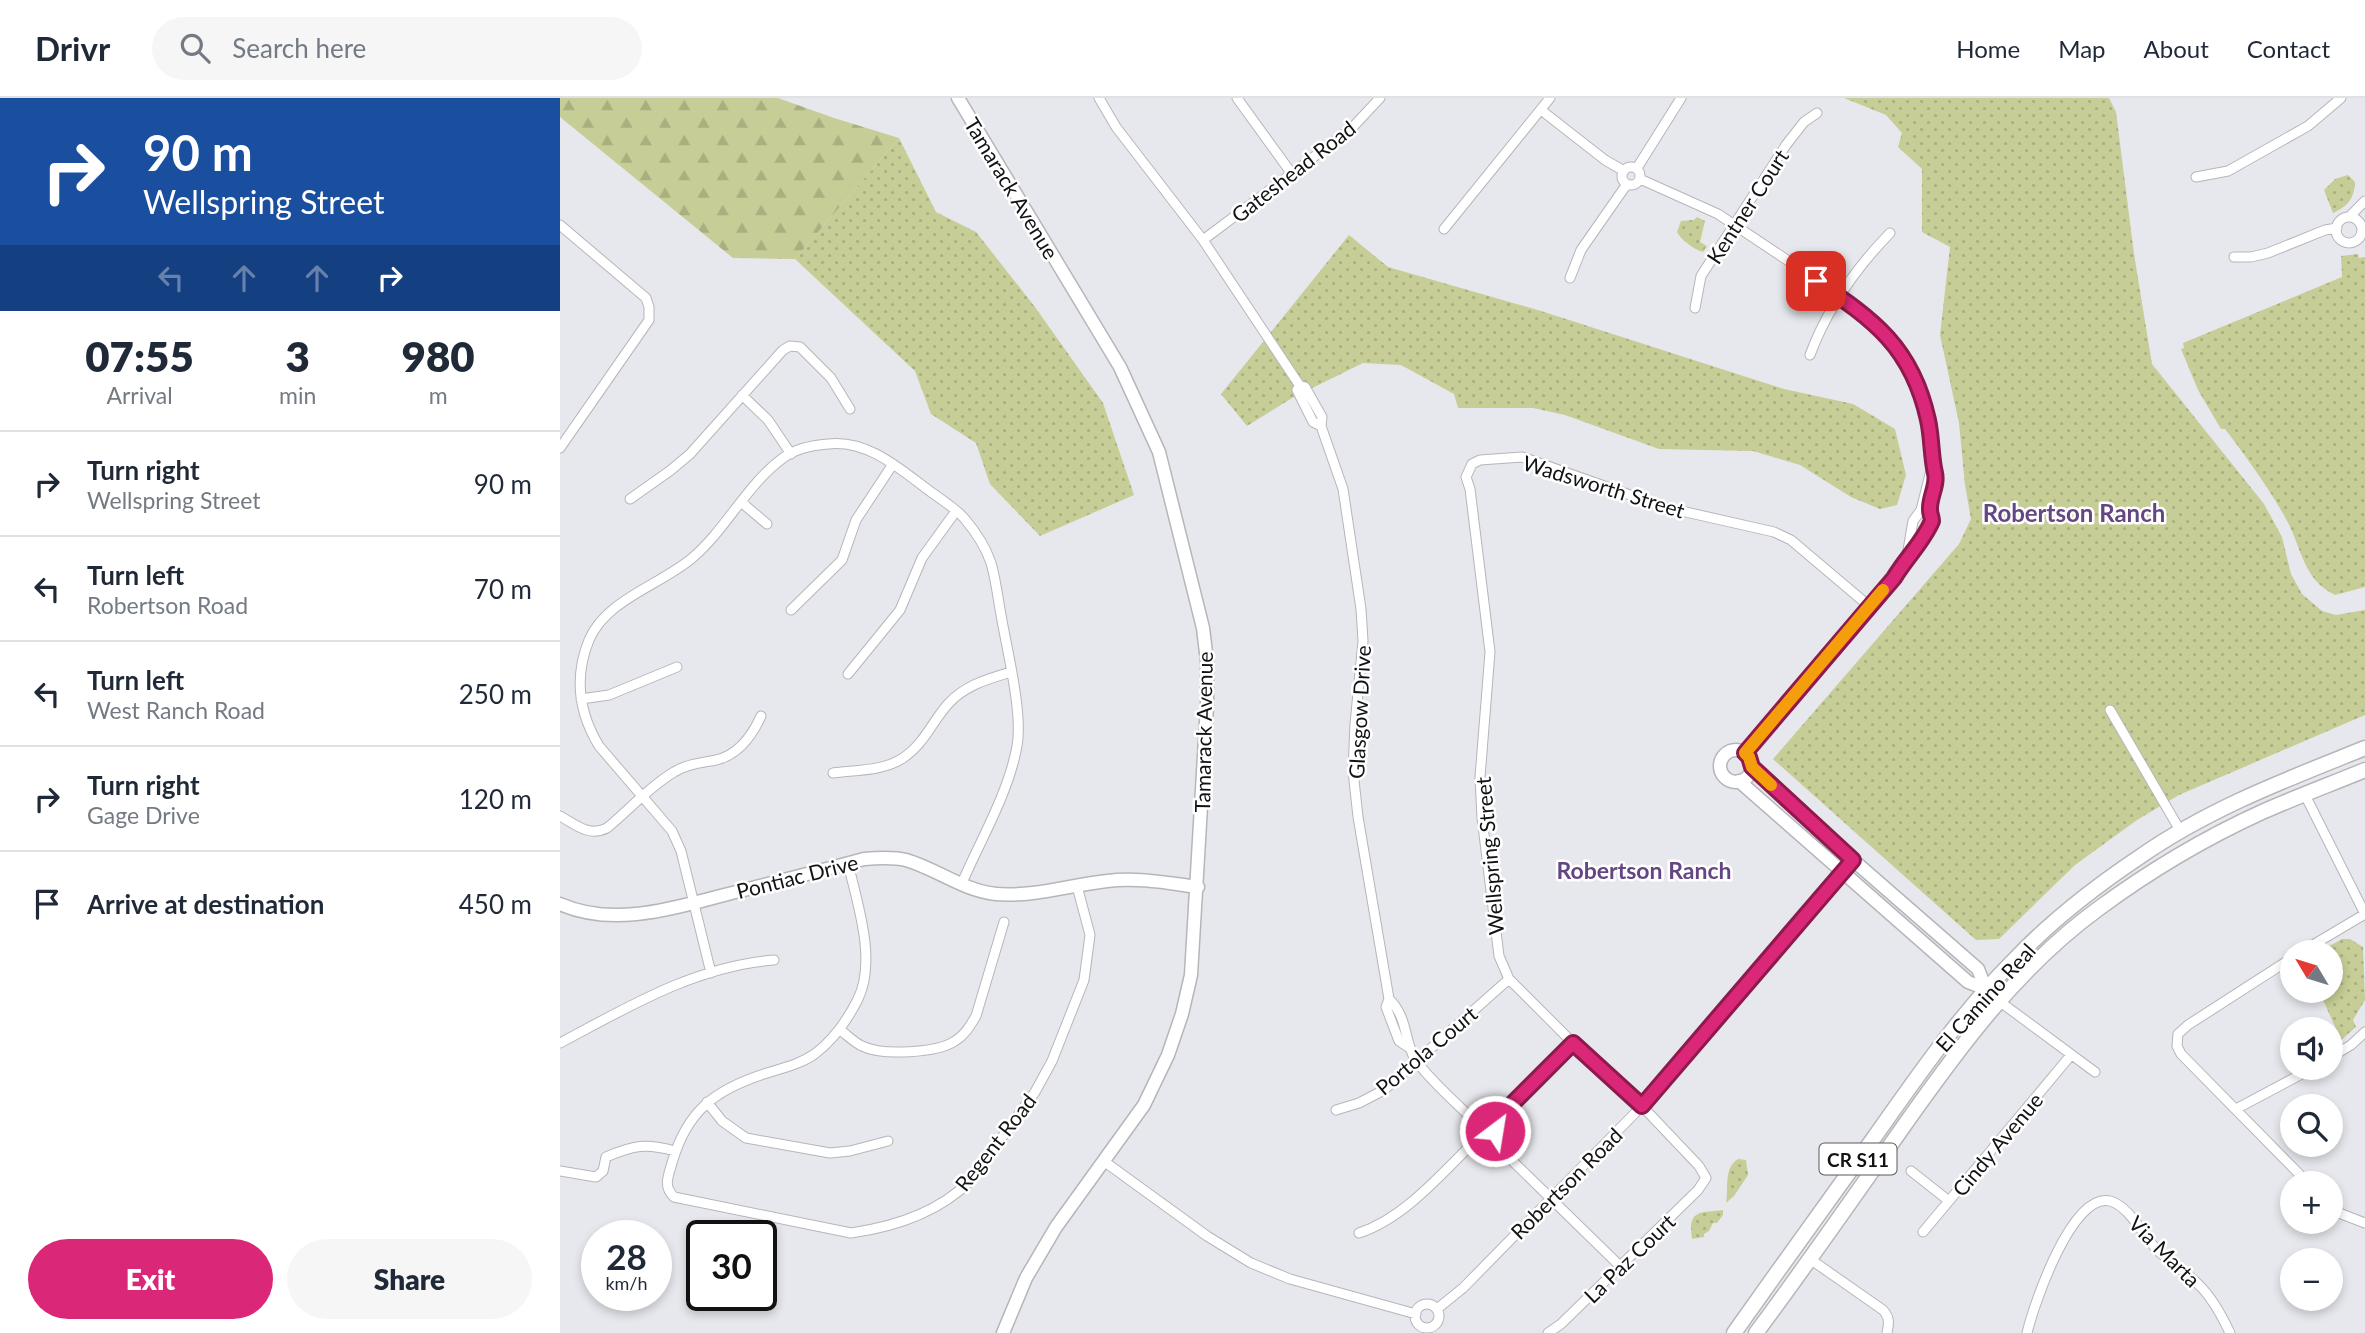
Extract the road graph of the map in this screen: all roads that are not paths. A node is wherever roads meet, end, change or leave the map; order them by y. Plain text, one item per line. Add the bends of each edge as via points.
1 (958, 98) edge
2 (1099, 98) edge
3 (1237, 98) edge
4 (1380, 98) edge
5 (1550, 98) edge
6 (1681, 98) edge
7 (2341, 98) edge
8 (1541, 110) junction
9 (1817, 113) dead end
10 (1637, 168) junction
11 (1624, 171) junction
12 (1292, 174) junction
13 (2196, 177) dead end
14 (1640, 179) junction
15 (1627, 184) junction
16 (2364, 202) edge
17 (2349, 217) junction
18 (2360, 223) junction
19 (560, 225) edge
20 (1735, 225) junction
21 (2337, 228) junction
22 (1444, 229) dead end
23 (1890, 233) dead end
24 (1203, 240) junction
25 (2234, 257) dead end
26 (1570, 278) dead end
27 (1839, 296) junction
28 (1695, 308) dead end
29 (1810, 355) dead end
30 (742, 395) junction
31 (850, 409) dead end
32 (560, 448) edge
33 (791, 454) junction
34 (1479, 460) joint
35 (893, 464) junction
36 (630, 499) dead end
37 (741, 502) junction
38 (956, 511) junction
39 (1926, 511) junction
40 (766, 524) dead end
41 (1907, 556) junction
42 (1869, 606) junction
43 (791, 610) dead end
44 (677, 667) dead end
45 (1011, 672) junction
46 (848, 674) dead end
47 (581, 699) junction
48 (2109, 710) dead end
49 (761, 716) dead end
50 (2365, 748) edge
51 (1745, 753) junction
52 (1752, 767) junction
53 (2365, 770) edge
54 (833, 772) dead end
55 (1739, 782) junction
56 (2305, 795) junction
57 (644, 796) junction
58 (560, 816) edge
59 (2181, 831) junction
60 (1853, 860) junction
61 (848, 863) junction
62 (1842, 873) junction
63 (962, 883) junction
64 (1077, 886) junction
65 (1198, 887) junction
66 (694, 902) junction
67 (560, 904) edge
68 (2365, 914) edge
69 (1004, 922) dead end
70 (2321, 940) edge
71 (774, 960) dead end
72 (2280, 966) edge
73 (711, 972) junction
74 (1509, 979) junction
75 (1986, 989) junction
76 (1999, 1001) junction
77 (840, 1030) junction
78 (2365, 1032) edge
79 (560, 1043) edge
80 (1573, 1043) junction
81 (2343, 1050) edge
82 (2071, 1055) junction
83 (1417, 1062) junction
84 (2095, 1072) dead end
85 (2290, 1080) edge
86 (706, 1102) junction
87 (1642, 1106) junction
88 (2236, 1109) junction
89 (1336, 1110) dead end
90 (1477, 1124) junction
91 (1493, 1125) junction
92 (1477, 1139) junction
93 (1491, 1140) junction
94 (888, 1141) dead end
95 (675, 1151) junction
96 (1104, 1161) junction
97 (560, 1171) edge
98 (1911, 1171) dead end
99 (2296, 1171) edge
100 (1706, 1178) joint
101 (1552, 1200) junction
102 (1949, 1201) junction
103 (2343, 1215) edge
104 (2365, 1223) edge
105 (1923, 1231) dead end
106 (1359, 1233) dead end
107 (1810, 1259) junction
108 (1620, 1266) junction
109 (1437, 1309) junction
110 (1416, 1314) junction
111 (1003, 1333) edge
112 (1548, 1333) edge
113 (1734, 1333) edge
114 (1756, 1333) edge
115 (1887, 1333) edge
116 (2027, 1333) edge
117 (2230, 1333) edge

1 - 65 main road, Tamarack Avenue via 1120,367 1159,452 1207,661
2 - 24 street, Glasgow Drive
3 - 12 street
4 - 12 street, Gateshead Road via 1351,129
5 - 8 street
6 - 10 street
7 - 13 street via 2308,126 2228,171
8 - 11 street
8 - 22 street
9 - 20 street, Kentner Court via 1786,145
10 - 11 street
10 - 14 street
11 - 15 street
12 - 24 street, Gateshead Road
14 - 15 street
14 - 20 street
15 - 26 street via 1581,250
16 - 17 street
16 - 18 street
17 - 18 street
17 - 21 street
18 - 21 street via 2360,236 2351,242 2340,239
19 - 32 street via 646,298 649,307 649,320
20 - 27 street
20 - 28 street, Kentner Court via 1701,276
21 - 25 street via 2259,255
23 - 27 street
24 - 83 street, Glasgow Drive via 1300,386 1297,390 1313,422 1321,426 1343,489 1363,641 1354,724 1358,817 1389,999 1386,1007 1397,1022 1399,1041 1408,1046
27 - 29 street
27 - 39 street via 1879,326 1906,360 1919,390 1928,421 1932,466
30 - 31 street via 783,350 800,347 831,378
30 - 33 street via 768,420
30 - 36 street via 690,454
33 - 35 street via 834,444 858,447
33 - 37 street
34 - 42 street, Wadsworth Street via 1522,457 1664,507 1774,532 1791,540
34 - 74 street, Wellspring Street via 1466,477 1490,652 1480,777 1482,818 1496,940
35 - 38 street
35 - 43 street via 856,520 842,560
37 - 40 street
37 - 47 street via 691,559 600,622 582,661
38 - 45 street via 977,535 991,563
38 - 46 street via 922,558 900,610
39 - 41 street via 1913,521
39 - 41 street via 1932,516 1930,526
41 - 42 street
42 - 51 street
44 - 47 street via 609,695
45 - 54 street via 967,688 950,702 922,743 901,760
45 - 63 street via 1017,746 1008,778
47 - 57 street via 599,746
48 - 59 street
49 - 57 street via 733,752 677,770
50 - 59 main road, El Camino Real / CR S11 via 2255,793
51 - 52 main road
51 - 55 main road via 1731,751 1721,763 1725,777
52 - 55 main road
52 - 60 main road
53 - 56 main road, El Camino Real / CR S11
55 - 62 main road
56 - 68 street
56 - 76 main road, El Camino Real / CR S11 via 2218,834 2097,909
57 - 58 street via 599,832
57 - 66 street via 672,831
59 - 75 main road, El Camino Real / CR S11 via 2086,895
60 - 62 street, Robertson Road
60 - 75 main road via 1979,970
61 - 63 main road, Pontiac Drive via 905,860
61 - 66 main road, Pontiac Drive
61 - 77 street via 866,942 863,985
62 - 75 main road via 1968,982
62 - 87 street, Robertson Road
63 - 64 main road, Pontiac Drive via 987,892 1026,895
64 - 65 main road, Pontiac Drive via 1142,879
64 - 95 street, Regent Road via 1090,935 1084,980 1052,1061 970,1181 936,1208 850,1233 687,1200 674,1197 666,1184
65 - 96 main road, Tamarack Avenue via 1191,975 1175,1035 1144,1105
66 - 67 main road, Pontiac Drive via 646,914 608,916
66 - 73 street
68 - 70 street
69 - 77 street via 976,1016 957,1041 944,1047 887,1053 863,1046
71 - 73 street
72 - 88 street via 2178,1034 2181,1054
73 - 79 street via 663,990
74 - 80 street, Wellspring Street
74 - 83 street, Portola Court
75 - 76 main road
75 - 113 main road, El Camino Real / CR S11 via 1928,1061
76 - 82 street
76 - 107 main road, El Camino Real / CR S11 via 1960,1047
77 - 86 street via 816,1053 743,1080
78 - 81 street
80 - 87 street, Wellspring Street
80 - 91 street
82 - 84 street
82 - 102 street, Cindy Avenue
83 - 89 street, Portola Court via 1384,1090
83 - 90 street, Glasgow Drive
85 - 88 street
86 - 94 street via 746,1138 830,1153
86 - 95 street, Regent Road
87 - 100 street, Wellspring Street
87 - 101 street, Robertson Road
88 - 99 street
90 - 91 street via 1486,1121
90 - 92 street
91 - 93 street
92 - 93 street
92 - 106 street via 1396,1215
93 - 101 street
95 - 97 street via 654,1145 627,1148 606,1157 603,1171 596,1177
96 - 110 street via 1251,1263 1290,1279
96 - 111 main road, Tamarack Avenue via 1026,1278
98 - 102 street
100 - 108 street, La Paz Court
101 - 108 street
101 - 109 street, Robertson Road
102 - 105 street, Cindy Avenue
103 - 104 street
107 - 114 main road, El Camino Real / CR S11
107 - 115 street via 1883,1310 1888,1316
108 - 112 street, La Paz Court
109 - 110 street via 1424,1305
109 - 110 street via 1438,1322 1429,1328 1419,1324
116 - 117 street, Via Marta via 2049,1268 2084,1211 2101,1200 2122,1206 2158,1250 2199,1285

